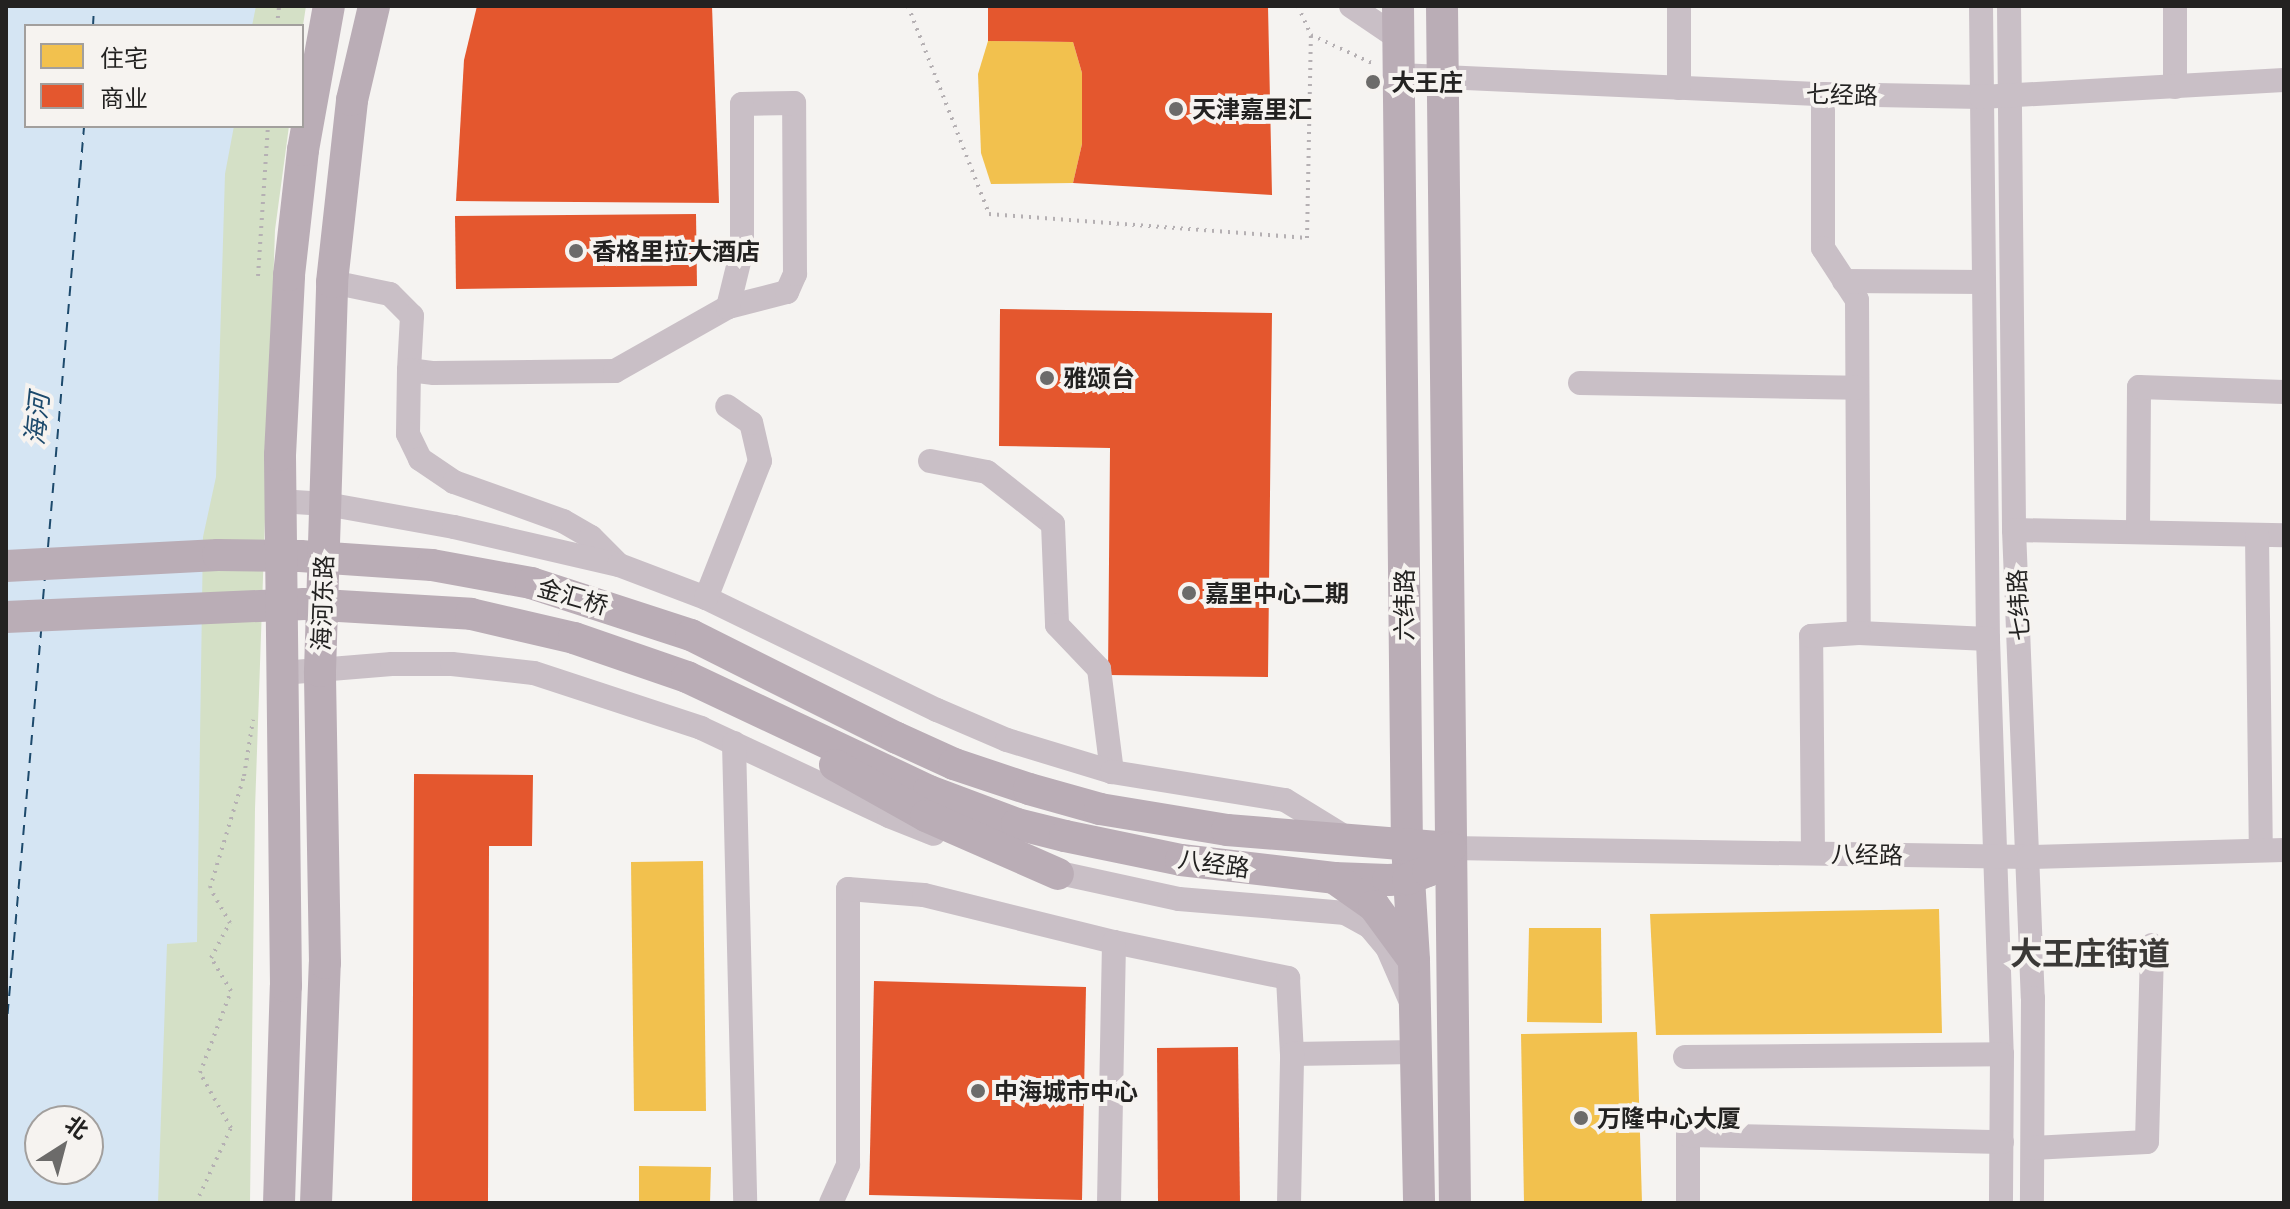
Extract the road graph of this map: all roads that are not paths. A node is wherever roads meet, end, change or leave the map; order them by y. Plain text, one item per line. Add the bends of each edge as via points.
1 (329, 6) edge
2 (374, 6) edge
3 (1351, 6) edge
4 (1398, 6) edge
5 (1442, 6) edge
6 (1679, 6) edge
7 (1981, 6) edge
8 (2009, 6) edge
9 (2175, 6) edge
10 (1398, 38) junction
11 (1399, 75) junction
12 (1442, 78) junction
13 (2284, 80) edge
14 (2175, 87) junction
15 (1679, 88) junction
16 (1823, 94) junction
17 (2012, 96) junction
18 (1981, 97) junction
19 (1844, 281) junction
20 (332, 282) junction
21 (1983, 282) junction
22 (728, 307) junction
23 (409, 370) junction
24 (1580, 383) dead end
25 (1857, 388) junction
26 (2284, 392) edge
27 (727, 406) dead end
28 (930, 461) dead end
29 (279, 501) junction
30 (326, 504) junction
31 (2014, 530) junction
32 (2138, 531) junction
33 (2257, 535) junction
34 (2284, 535) edge
35 (619, 565) junction
36 (6, 566) edge
37 (706, 598) junction
38 (6, 617) edge
39 (1859, 633) junction
40 (1988, 639) junction
41 (320, 671) junction
42 (282, 673) junction
43 (734, 743) junction
44 (1112, 772) junction
45 (1100, 809) joint
46 (1014, 837) junction
47 (1352, 841) junction
48 (1407, 845) junction
49 (1450, 848) junction
50 (2273, 850) edge
51 (1813, 853) junction
52 (1993, 856) junction
53 (2029, 857) junction
54 (1058, 874) junction
55 (1334, 878) junction
56 (1408, 879) junction
57 (1114, 942) junction
58 (2152, 945) dead end
59 (1414, 961) junction
60 (1415, 1012) junction
61 (1415, 1052) junction
62 (1292, 1054) junction
63 (2002, 1054) junction
64 (1685, 1057) dead end
65 (2002, 1142) junction
66 (2033, 1148) junction
67 (279, 1203) edge
68 (316, 1203) edge
69 (745, 1203) edge
70 (831, 1203) edge
71 (1109, 1203) edge
72 (1289, 1203) edge
73 (1419, 1203) edge
74 (1455, 1203) edge
75 (1688, 1203) edge
76 (2001, 1203) edge
77 (2032, 1203) edge

1 - 29 main road, 海河东路 via 303,150 289,275
2 - 20 main road, 海河东路 via 352,100
3 - 10 street
4 - 10 main road, 六纬路
5 - 12 main road, 六纬路
6 - 15 street
7 - 18 street, 七纬路
8 - 17 street, 七纬路
9 - 14 street
10 - 11 main road, 六纬路
11 - 12 street, 七经路
11 - 48 main road, 六纬路
12 - 15 street, 七经路
12 - 49 main road, 六纬路
13 - 14 street, 七经路
14 - 17 street, 七经路
15 - 16 street, 七经路
16 - 18 street, 七经路
16 - 19 street via 1823,248
17 - 18 street, 七经路
17 - 31 street, 七纬路
18 - 21 street, 七纬路
19 - 21 street
19 - 25 street via 1857,300
20 - 23 street via 390,294 412,316
20 - 30 main road, 海河东路
21 - 40 street, 七纬路
22 - 22 street via 787,292 795,274 794,103 742,104 742,250
22 - 23 street via 615,371
23 - 35 street via 408,434 420,459 454,482 563,521 591,537
24 - 25 street
25 - 39 street
26 - 32 street via 2139,387
27 - 37 street via 751,423 760,461
28 - 44 street via 987,472 1053,524 1057,625 1099,669
29 - 30 street
29 - 42 main road, 海河东路
30 - 35 street
30 - 41 main road, 海河东路
31 - 32 street
31 - 53 street, 七纬路
32 - 33 street
33 - 34 street
33 - 50 street
35 - 37 street
36 - 45 main road, 金汇桥 via 300,556 432,565 531,583 691,635 954,764
37 - 44 street via 1007,740
38 - 46 main road, 金汇桥 via 305,604 471,614 574,638 687,677
39 - 40 street
39 - 51 street via 1811,636
40 - 52 street, 七纬路
41 - 42 street
41 - 43 street via 452,664 534,673
41 - 68 main road, 海河东路 via 325,963
42 - 67 main road, 海河东路 via 286,986
43 - 54 street via 889,816 989,856
43 - 69 street
44 - 47 street via 1285,800
45 - 47 main road, 八经路 via 1227,830
46 - 54 main road
46 - 55 main road, 八经路
47 - 48 main road, 八经路
48 - 49 main road, 八经路
48 - 56 main road, 六纬路
49 - 51 street, 八经路
49 - 56 main road via 1428,871
49 - 74 main road, 六纬路
50 - 53 street, 八经路
51 - 52 street, 八经路
52 - 53 street, 八经路
52 - 63 street, 七纬路
53 - 66 street, 七纬路
54 - 60 street via 1179,899 1345,913 1370,927 1387,947
55 - 56 main road, 八经路
55 - 59 main road via 1374,906
56 - 59 main road, 六纬路
57 - 62 street via 1288,978
57 - 70 street via 924,895 848,889 848,1165
57 - 71 street
58 - 66 street via 2147,1142
59 - 60 main road, 六纬路
60 - 61 main road, 六纬路
61 - 62 street
61 - 73 main road, 六纬路
62 - 72 street
63 - 64 street
63 - 65 street, 七纬路
65 - 75 street via 1688,1135
65 - 76 street, 七纬路
66 - 77 street, 七纬路

